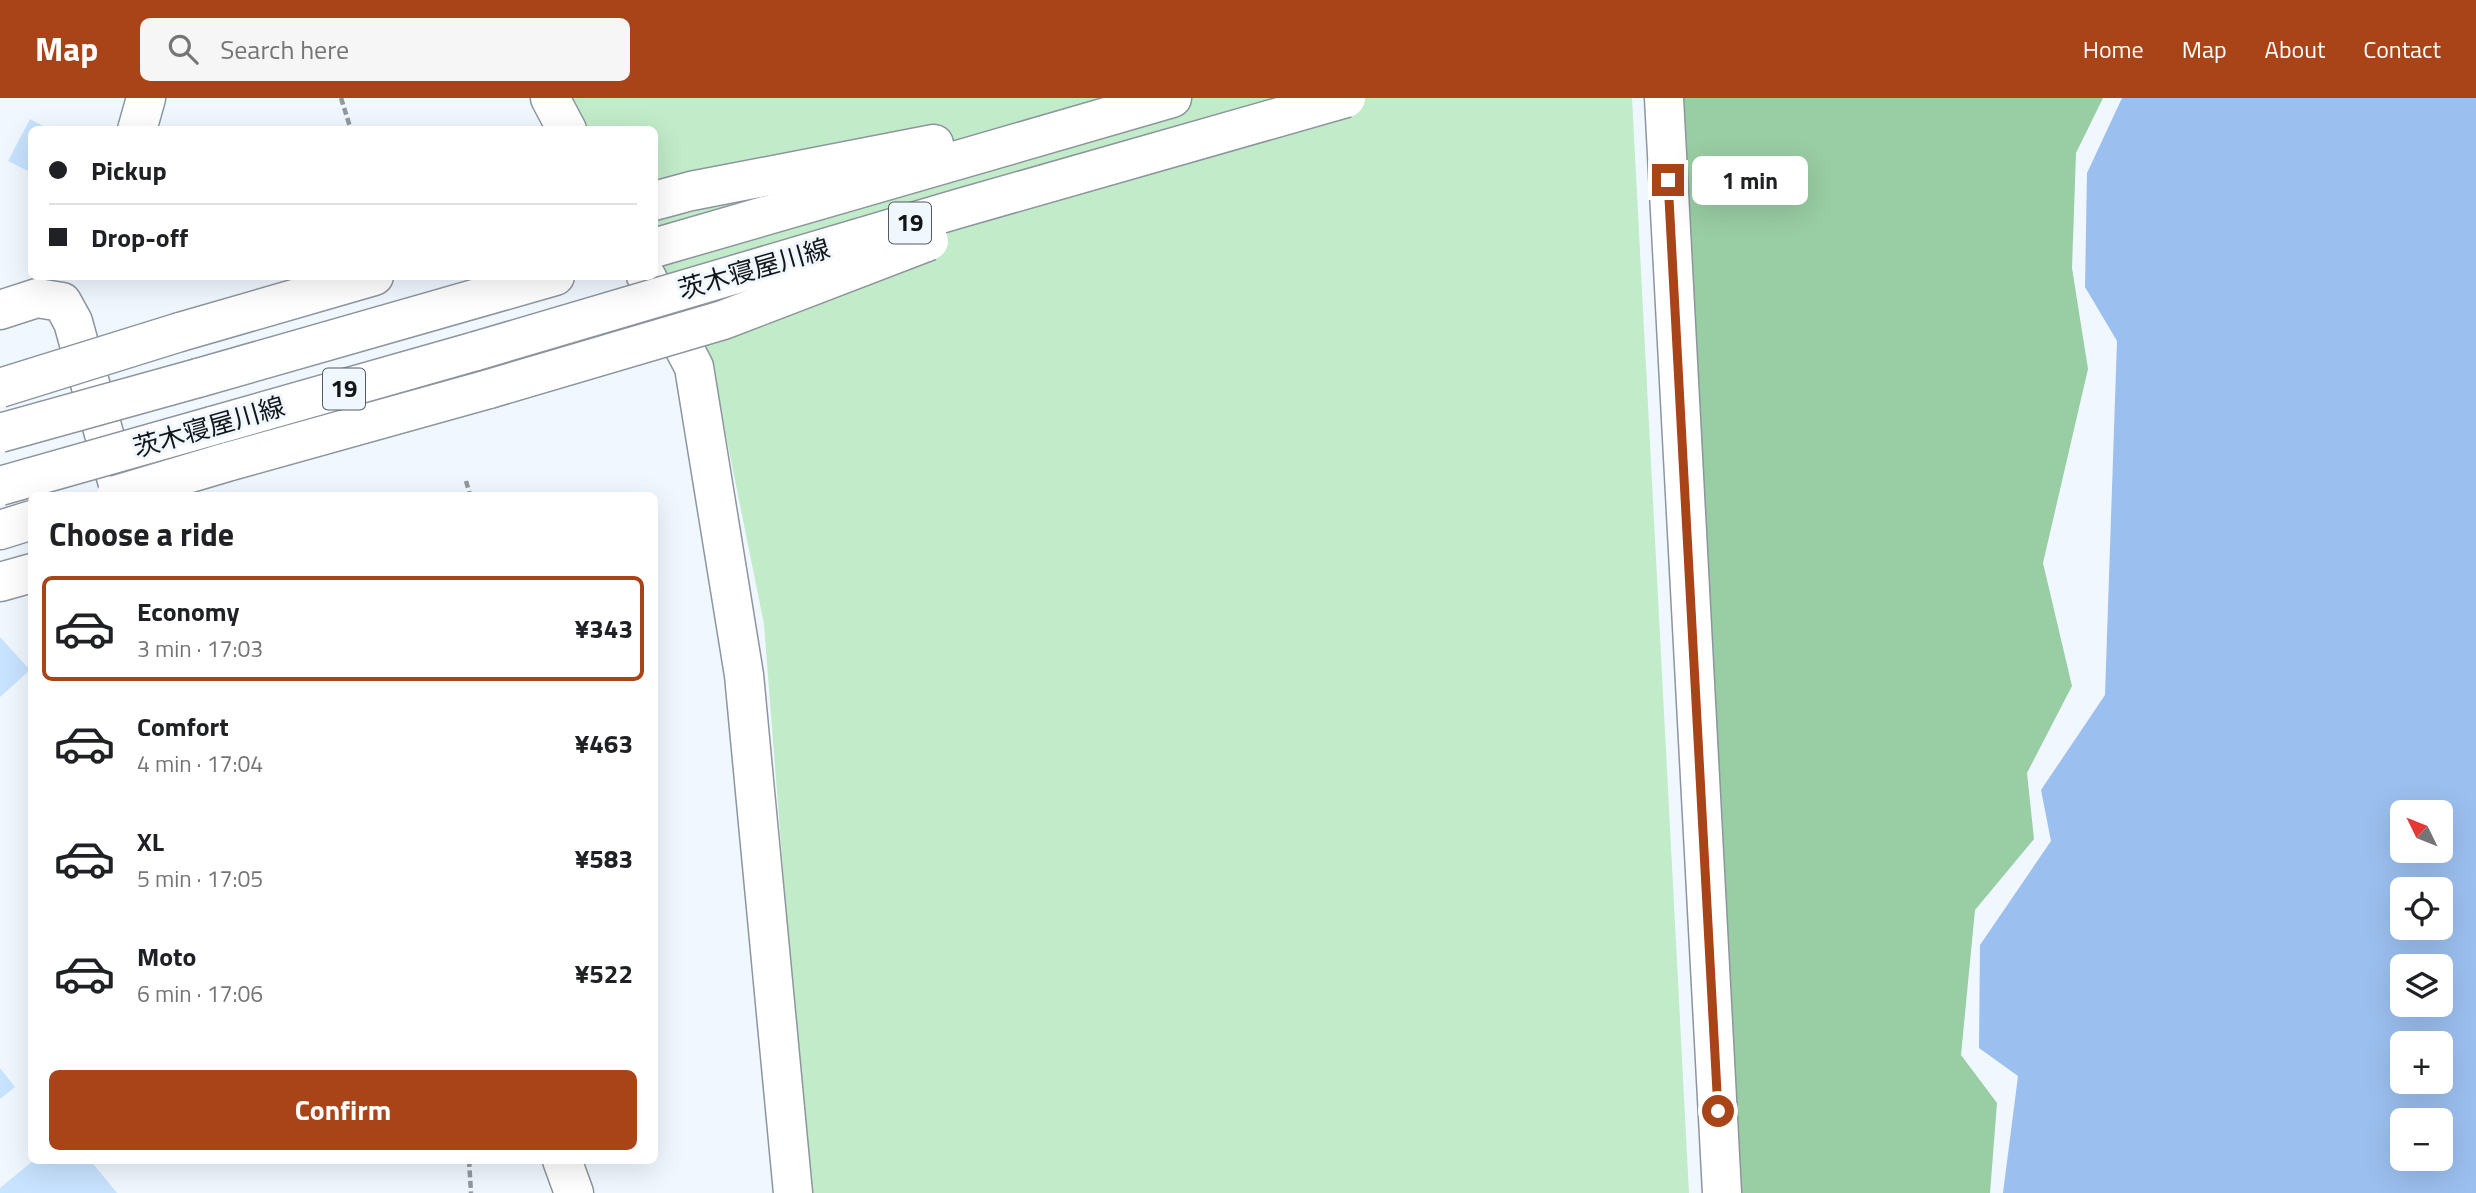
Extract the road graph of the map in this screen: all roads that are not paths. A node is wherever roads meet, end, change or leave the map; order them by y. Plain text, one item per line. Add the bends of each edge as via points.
1 (146, 98) edge
2 (550, 98) edge
3 (1171, 98) edge
4 (1346, 98) edge
5 (1664, 98) edge
6 (138, 126) edge
7 (565, 126) edge
8 (1183, 145) junction
9 (658, 200) edge
10 (658, 247) edge
11 (360, 280) edge
12 (541, 280) edge
13 (648, 280) edge
14 (52, 287) edge
15 (0, 310) edge
16 (0, 388) edge
17 (0, 433) edge
18 (0, 486) edge
19 (120, 492) edge
20 (126, 492) edge
21 (28, 521) edge
22 (0, 530) edge
23 (28, 574) edge
24 (0, 582) edge
25 (563, 1164) edge
26 (574, 1193) edge
27 (793, 1193) edge
28 (1722, 1193) edge

1 - 6 main road
2 - 7 main road
3 - 9 main road
3 - 10 main road, 茨木寝屋川線 / 19
4 - 8 main road, 茨木寝屋川線 / 19, bridge
5 - 28 main road
8 - 18 main road, 茨木寝屋川線 / 19, bridge
8 - 20 main road, bridge via 723,320
11 - 16 main road, bridge
12 - 17 main road, 茨木寝屋川線 / 19, bridge
13 - 27 main road via 694,367 742,662
14 - 15 main road
14 - 19 main road via 73,322
21 - 22 main road
23 - 24 main road
25 - 26 main road

